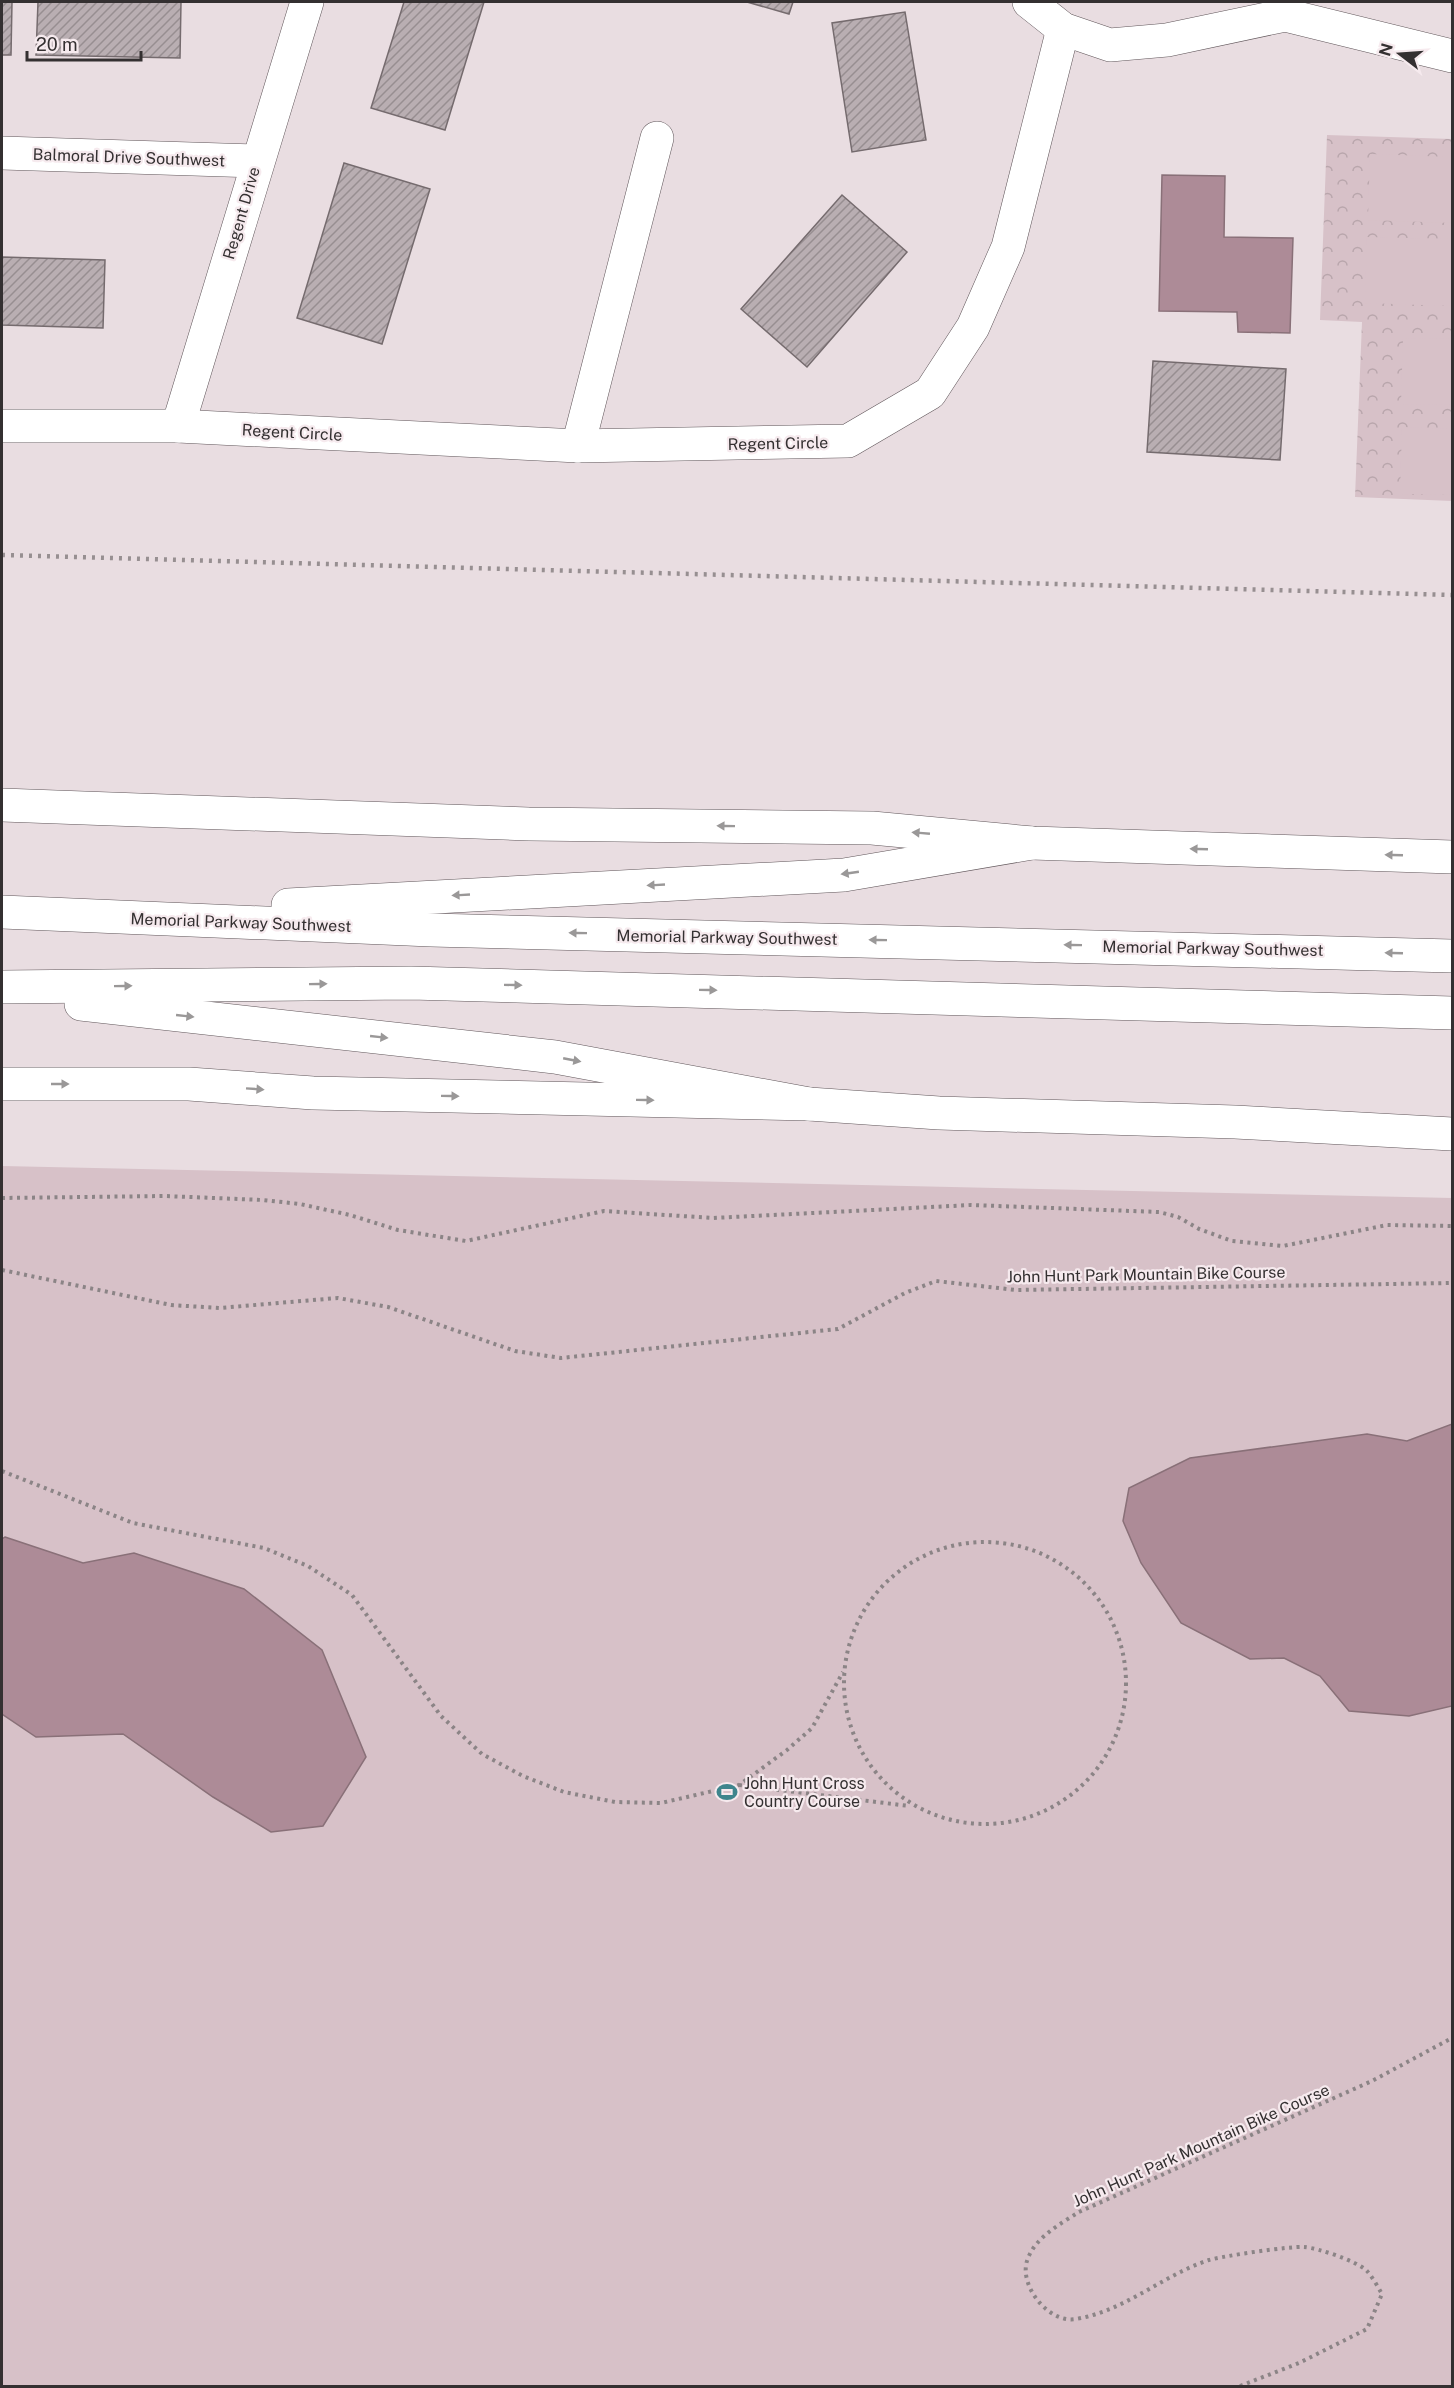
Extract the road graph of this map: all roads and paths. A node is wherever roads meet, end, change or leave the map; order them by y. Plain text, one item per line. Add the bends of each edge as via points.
1 (307, 2) edge
2 (1029, 2) edge
3 (1063, 29) junction
4 (1452, 56) edge
5 (657, 138) dead end
6 (2, 153) edge
7 (257, 161) junction
8 (2, 426) edge
9 (178, 426) junction
10 (578, 446) junction
11 (2, 805) edge
12 (1032, 843) junction
13 (1452, 857) edge
14 (2, 912) edge
15 (87, 916) junction
16 (1452, 956) edge
17 (2, 987) edge
18 (2, 995) edge
19 (1452, 1013) edge
20 (2, 1084) edge
21 (809, 1104) junction
22 (1452, 1134) edge
23 (2, 1198) edge
24 (1452, 1226) edge
25 (2, 1270) edge
26 (1452, 1283) edge
27 (2, 1471) edge
28 (843, 1672) junction
29 (739, 1785) junction
30 (910, 1806) junction
31 (1452, 2038) edge
32 (1240, 2386) edge

1 - 7 main road, Regent Drive
2 - 3 main road
3 - 4 main road via 1110,45 1167,40 1285,15
3 - 10 main road, Regent Circle via 1008,248 973,327 930,393 848,441
5 - 10 main road
6 - 7 main road, Balmoral Drive Southwest
7 - 9 main road, Regent Drive
8 - 9 main road, Regent Circle
9 - 10 main road, Regent Circle
12 -> 11 main road via 872,828 517,823
13 -> 12 main road
12 -> 15 main road via 844,875
14 - 15 main road, Memorial Parkway Southwest
16 -> 15 main road, Memorial Parkway Southwest via 431,930
17 -> 19 main road via 411,983
18 -> 21 main road via 555,1057
20 -> 21 main road via 189,1084 313,1092
21 - 22 main road
23 - 24 path, John Hunt Park Mountain Bike Course via 165,1196 263,1200 300,1204 398,1230 466,1241 604,1211 713,1218 971,1205 1159,1212 1233,1241 1283,1246 1387,1225
25 - 26 path, John Hunt Park Mountain Bike Course via 171,1305 219,1308 338,1298 388,1307 515,1352 561,1358 838,1329 936,1281 1016,1290
27 - 29 path via 133,1523 264,1548 308,1566 352,1595 441,1716 482,1754 523,1776 564,1792 615,1802 661,1803
28 - 29 path via 812,1728
28 - 30 path via 849,1723 858,1747 872,1769
28 - 30 path via 850,1639 864,1608 885,1582 911,1562 941,1547 973,1540 1007,1542 1039,1551 1093,1590 1111,1617 1123,1649 1127,1682 1122,1715 1111,1747 1092,1775 1068,1798 1006,1823 973,1824 940,1818
29 - 30 path
31 - 32 path, John Hunt Park Mountain Bike Course via 1372,2082 1079,2212 1044,2235 1027,2261 1027,2283 1036,2299 1053,2314 1073,2320 1113,2308 1210,2260 1304,2247 1343,2258 1366,2270 1382,2294 1367,2329 1299,2363

